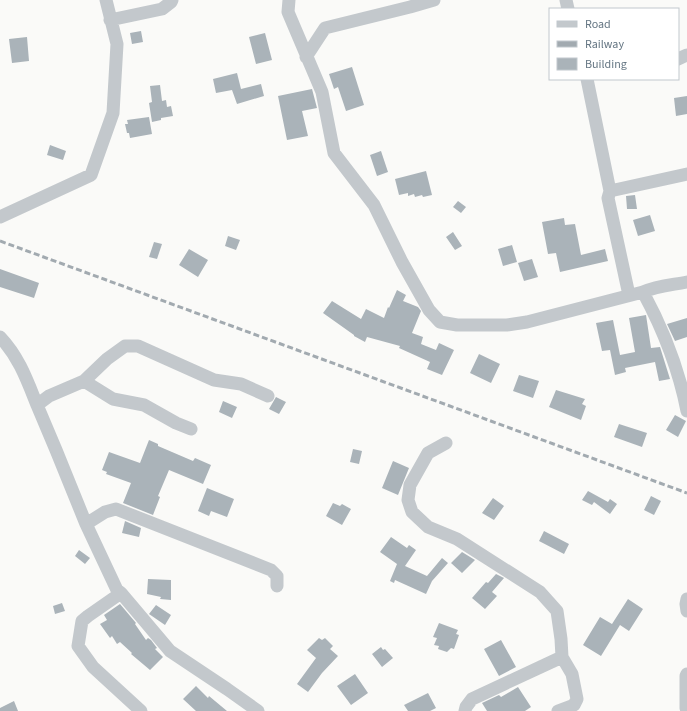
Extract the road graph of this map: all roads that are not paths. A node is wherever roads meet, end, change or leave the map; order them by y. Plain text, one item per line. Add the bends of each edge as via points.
1 (106, 0) edge
2 (172, 0) edge
3 (288, 0) edge
4 (434, 0) edge
5 (110, 20) junction
6 (306, 57) junction
7 (587, 80) edge
8 (687, 174) edge
9 (610, 190) junction
10 (0, 217) edge
11 (687, 282) edge
12 (644, 292) junction
13 (629, 295) junction
14 (0, 337) edge
15 (84, 381) junction
16 (268, 396) dead end
17 (37, 405) junction
18 (687, 411) edge
19 (191, 429) dead end
20 (446, 443) dead end
21 (86, 524) junction
22 (277, 586) dead end
23 (121, 593) junction
24 (687, 600) edge
25 (687, 611) edge
26 (562, 657) junction
27 (687, 674) edge
28 (577, 708) edge
29 (141, 711) edge
30 (258, 711) edge
31 (465, 711) edge
32 (558, 711) edge
33 (687, 711) edge

1 - 5 street
2 - 5 street via 162,9
3 - 6 street via 288,12
4 - 6 street via 324,28
5 - 10 street via 117,44 113,113 91,175
6 - 13 street via 322,92 334,152 374,205 425,303 440,322 456,325 528,322
7 - 9 street
8 - 9 street
9 - 13 street via 608,198
11 - 12 street via 655,287
12 - 13 street
12 - 18 street via 669,350 684,393
14 - 17 street via 16,356
15 - 16 street via 125,346 138,346 214,380 241,384
15 - 17 street via 49,396
15 - 19 street via 113,399 144,404
17 - 21 street
20 - 26 street via 428,454 410,485 408,500 412,512 428,527 457,539 540,592 557,611
21 - 22 street via 105,512 116,509 271,570 277,576
21 - 23 street via 117,590
23 - 29 street via 82,621 78,646 93,667
23 - 30 street via 170,651
24 - 25 street
26 - 28 street via 572,674
26 - 31 street via 472,699
27 - 33 street
28 - 32 street

